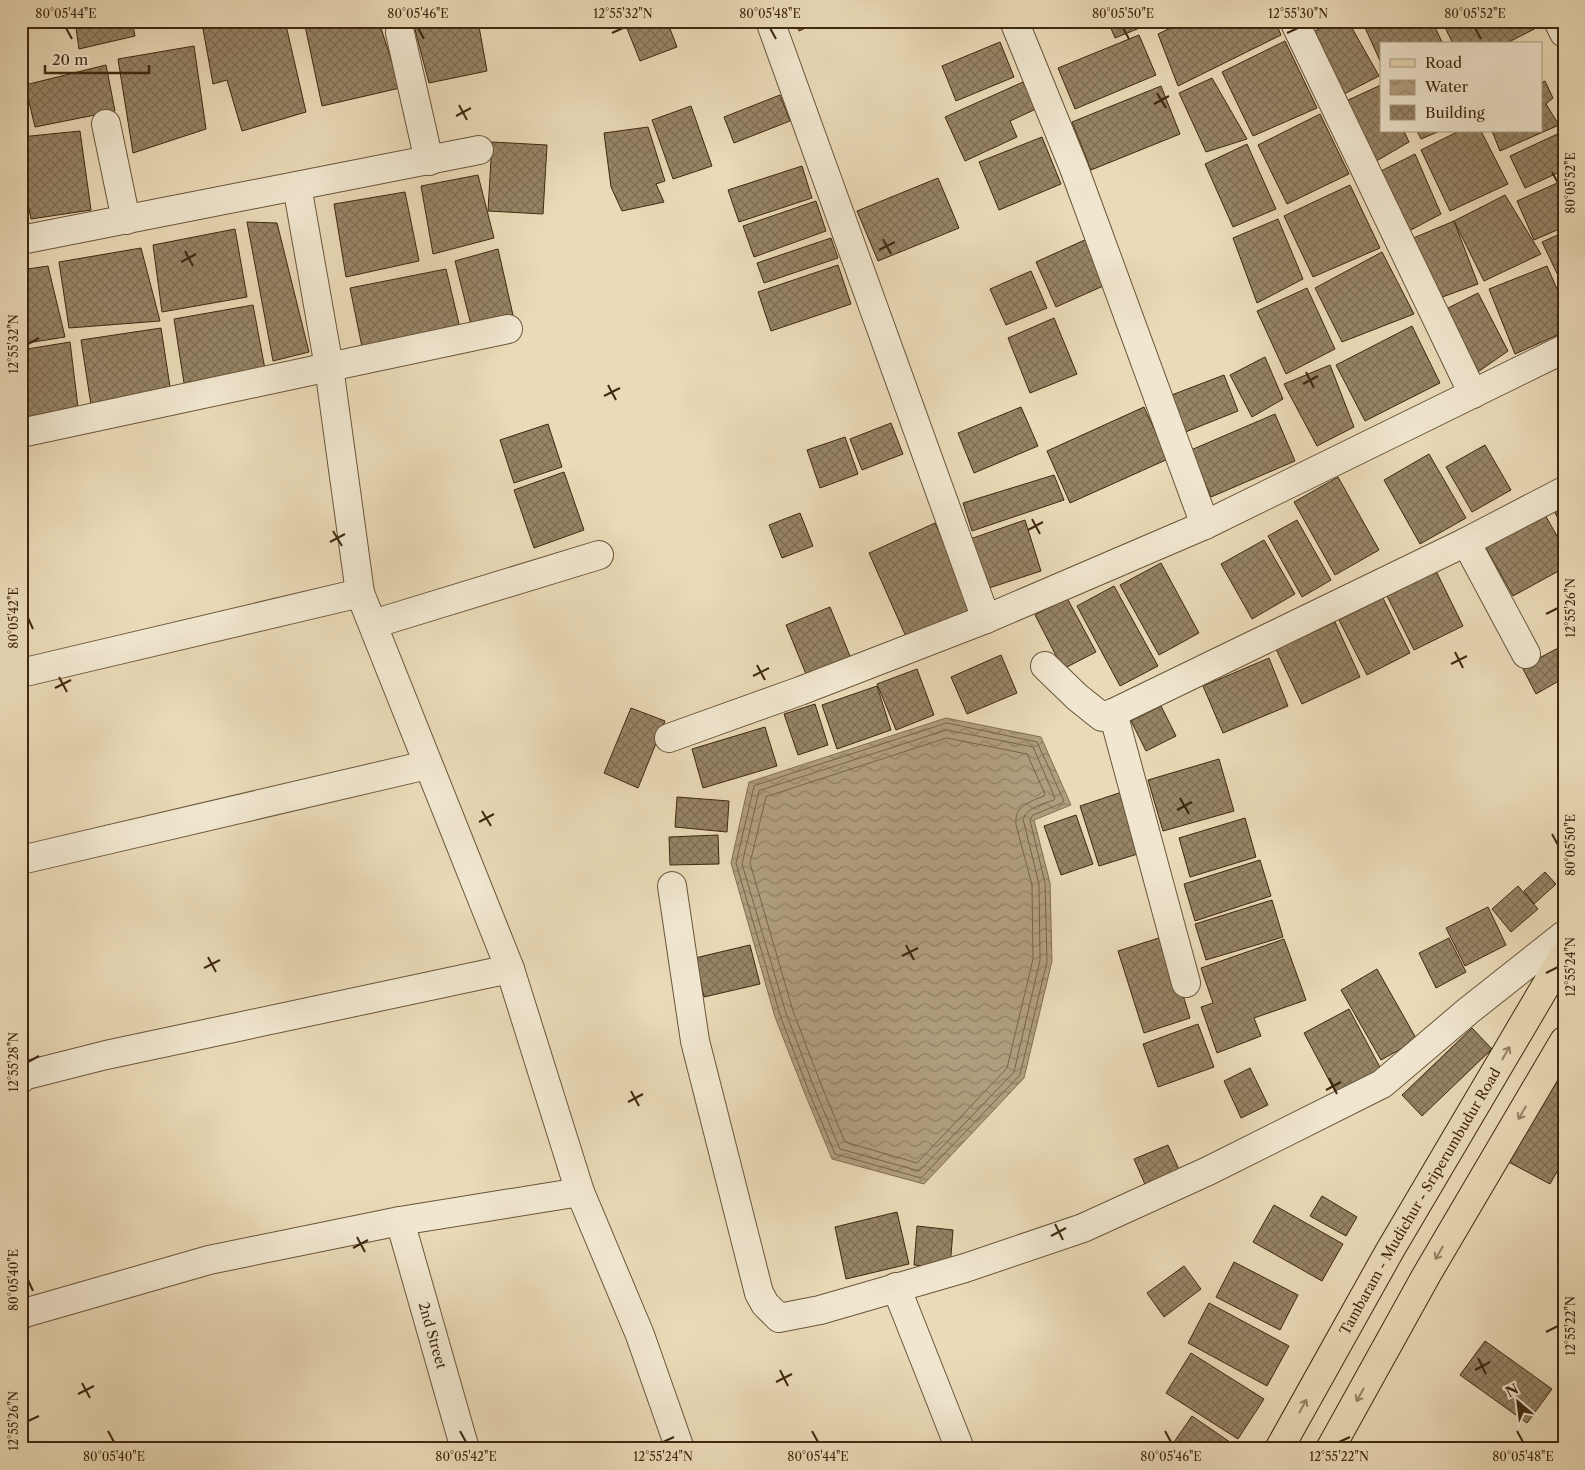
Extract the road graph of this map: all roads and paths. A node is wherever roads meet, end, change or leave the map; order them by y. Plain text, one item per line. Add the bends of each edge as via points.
1 (770, 21) edge
2 (1014, 21) edge
3 (1294, 21) edge
4 (1558, 21) edge
5 (400, 33) dead end
6 (1564, 33) edge
7 (106, 124) dead end
8 (480, 150) dead end
9 (429, 161) junction
10 (297, 186) junction
11 (126, 220) junction
12 (21, 240) edge
13 (508, 329) dead end
14 (1564, 349) edge
15 (329, 367) junction
16 (1473, 394) junction
17 (21, 433) edge
18 (1564, 491) edge
19 (1205, 526) junction
20 (1466, 542) junction
21 (599, 555) dead end
22 (360, 594) junction
23 (986, 619) junction
24 (373, 624) junction
25 (1526, 654) dead end
26 (1045, 666) dead end
27 (21, 673) edge
28 (1113, 714) junction
29 (669, 738) dead end
30 (427, 765) junction
31 (21, 860) edge
32 (672, 886) dead end
33 (1564, 936) edge
34 (1564, 955) edge
35 (510, 969) junction
36 (1186, 982) dead end
37 (1561, 1050) edge
38 (21, 1079) edge
39 (580, 1192) junction
40 (400, 1221) junction
41 (896, 1287) junction
42 (21, 1315) edge
43 (465, 1449) edge
44 (680, 1449) edge
45 (960, 1449) edge
46 (1279, 1449) edge
47 (1330, 1449) edge

1 - 23 street
2 - 19 street via 1074,168
3 - 16 street
4 - 6 street
5 - 9 street
7 - 11 street
8 - 9 street
9 - 10 street
10 - 11 street
10 - 15 street
11 - 12 street
13 - 15 street
14 - 16 street
15 - 17 street
15 - 22 street
16 - 19 street
18 - 20 street
19 - 23 street
20 - 25 street
20 - 28 street
21 - 24 street
22 - 24 street
22 - 27 street
23 - 29 street
24 - 30 street
26 - 28 street via 1102,717
28 - 36 street
30 - 31 street
30 - 35 street
32 - 41 street via 695,1041 759,1293 765,1304 779,1318 820,1310
33 - 41 street via 1382,1084 1208,1171 1083,1228 965,1268
46 -> 34 main road, Tambaram - Mudichur - Sriperumbudur Road via 1389,1252
35 - 38 street via 106,1055
35 - 39 street
37 -> 47 main road via 1427,1274
39 - 40 street
39 - 44 street via 640,1335
40 - 42 street via 209,1260
40 - 43 street, 2nd Street
41 - 45 street

